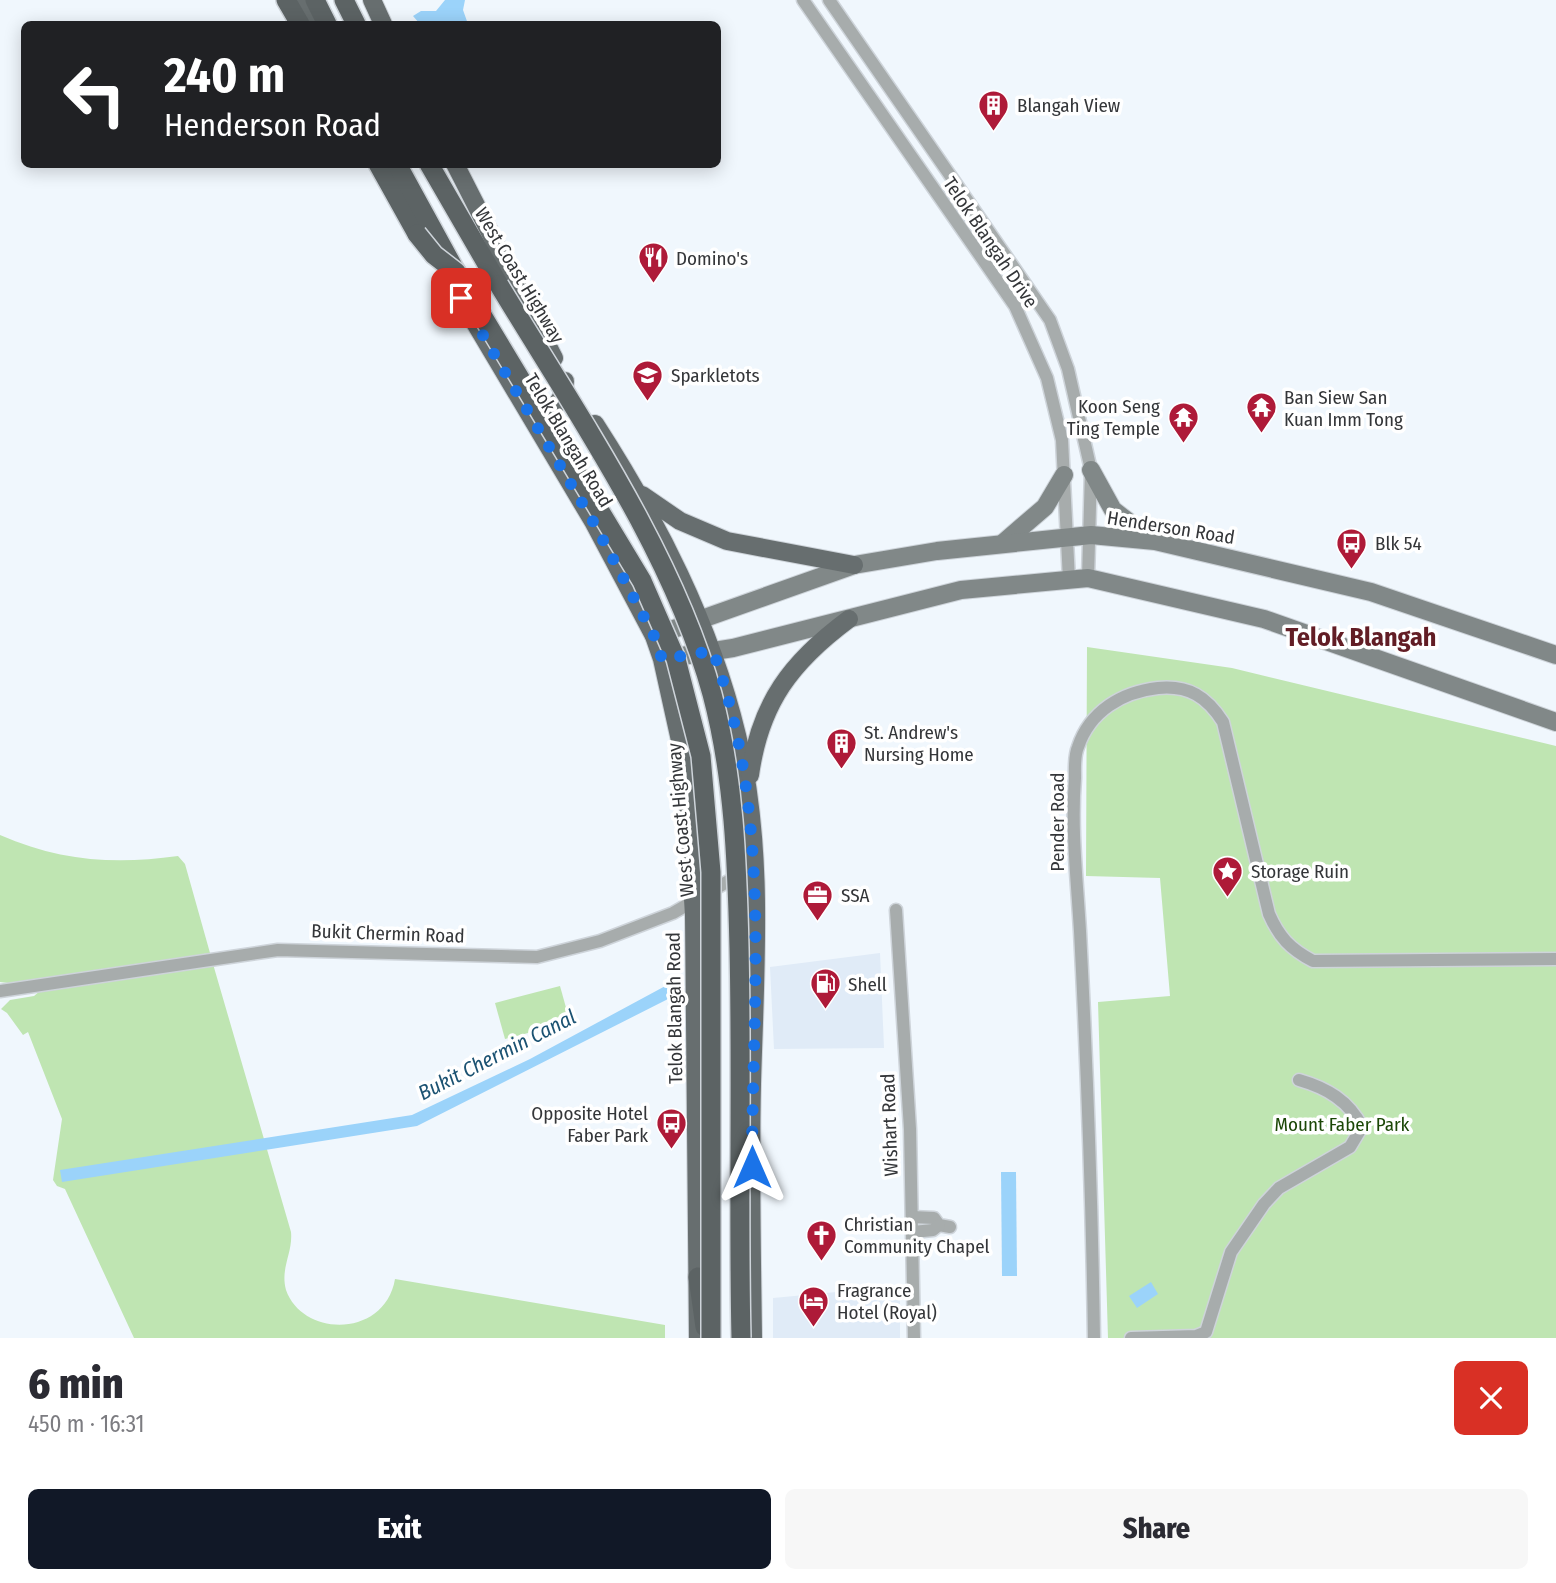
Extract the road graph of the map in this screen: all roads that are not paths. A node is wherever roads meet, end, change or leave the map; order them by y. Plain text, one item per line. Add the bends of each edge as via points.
1 (286, 0) edge
2 (302, 0) edge
3 (315, 0) edge
4 (344, 0) edge
5 (373, 0) edge
6 (803, 0) edge
7 (829, 0) edge
8 (811, 13) junction
9 (298, 21) edge
10 (312, 21) edge
11 (326, 21) edge
12 (354, 21) edge
13 (382, 21) edge
14 (380, 168) edge
15 (387, 168) edge
16 (399, 168) edge
17 (431, 168) edge
18 (457, 168) edge
19 (456, 272) junction
20 (565, 379) junction
21 (530, 414) junction
22 (1091, 470) junction
23 (1064, 475) junction
24 (639, 493) junction
25 (1067, 535) junction
26 (1091, 535) junction
27 (1156, 541) junction
28 (1002, 544) junction
29 (854, 565) junction
30 (1088, 578) junction
31 (1069, 580) junction
32 (849, 619) junction
33 (701, 621) junction
34 (654, 636) junction
35 (713, 651) junction
36 (1556, 654) edge
37 (662, 659) junction
38 (1556, 722) edge
39 (747, 793) junction
40 (753, 859) junction
41 (693, 902) junction
42 (896, 910) dead end
43 (1556, 959) edge
44 (0, 990) edge
45 (1299, 1080) dead end
46 (912, 1217) junction
47 (913, 1232) junction
48 (698, 1277) junction
49 (698, 1338) edge
50 (709, 1338) edge
51 (741, 1338) edge
52 (753, 1338) edge
53 (914, 1338) edge
54 (1094, 1338) edge
55 (1131, 1338) edge

1 - 9 highway
2 - 10 main road
3 - 11 highway
4 - 12 highway
5 - 13 main road
6 - 8 street, Telok Blangah Drive
7 - 8 street
7 - 22 street, Telok Blangah Drive via 1050,320 1068,369
8 - 23 street, Telok Blangah Drive via 1015,306 1047,378 1062,440
14 - 19 highway, bridge via 417,234
15 - 21 main road, Telok Blangah Road
16 - 19 highway, West Coast Highway
17 - 51 highway, West Coast Highway, bridge via 643,529 685,617 711,691 726,751 736,859
18 - 20 main road, Telok Blangah Road
19 - 50 highway, West Coast Highway, bridge via 642,581 676,659 701,756 711,872
20 - 21 main road via 565,394 557,406
20 - 24 main road, Telok Blangah Road
21 - 34 main road, Telok Blangah Road
22 - 26 street, Telok Blangah Drive
22 - 27 main road via 1113,510
23 - 25 street, Telok Blangah Drive
23 - 28 main road via 1045,507
24 - 29 main road via 680,521 727,541
24 - 33 main road, Telok Blangah Road
25 - 26 main road, Henderson Road
25 - 28 main road, Henderson Road
25 - 31 street, Telok Blangah Drive
26 - 27 main road, Henderson Road
26 - 30 street, Telok Blangah Drive
27 - 36 main road, Henderson Road via 1371,592
28 - 29 main road, Henderson Road
29 - 33 main road, Henderson Road
30 - 31 main road
30 - 38 main road via 1264,619
31 - 32 main road via 961,590
32 - 35 main road
32 - 39 main road via 814,647 777,690 759,729
33 - 34 main road, Henderson Road
33 - 35 main road, Telok Blangah Road
34 - 37 main road, Telok Blangah Road
35 - 37 main road
35 - 39 main road, Telok Blangah Road via 738,738
37 - 41 main road, Telok Blangah Road via 685,763
39 - 40 main road, Telok Blangah Road
40 - 41 street, Bukit Chermin Road via 733,880
40 - 52 main road, Telok Blangah Road
41 - 44 street, Bukit Chermin Road via 600,941 537,957 278,950
41 - 48 main road, Telok Blangah Road
42 - 46 street, Wishart Road
43 - 54 street, Pender Road via 1312,961 1293,951 1269,914 1223,722 1212,705 1196,692 1156,688 1126,695 1096,714 1077,748 1073,806 1091,1116
45 - 55 street via 1341,1099 1354,1112 1362,1127 1350,1147 1279,1188 1264,1205 1231,1252 1206,1332
46 - 47 street, Wishart Road
46 - 47 street via 934,1218 944,1226
47 - 53 street, Wishart Road
48 - 49 main road, Telok Blangah Road
48 - 50 highway

